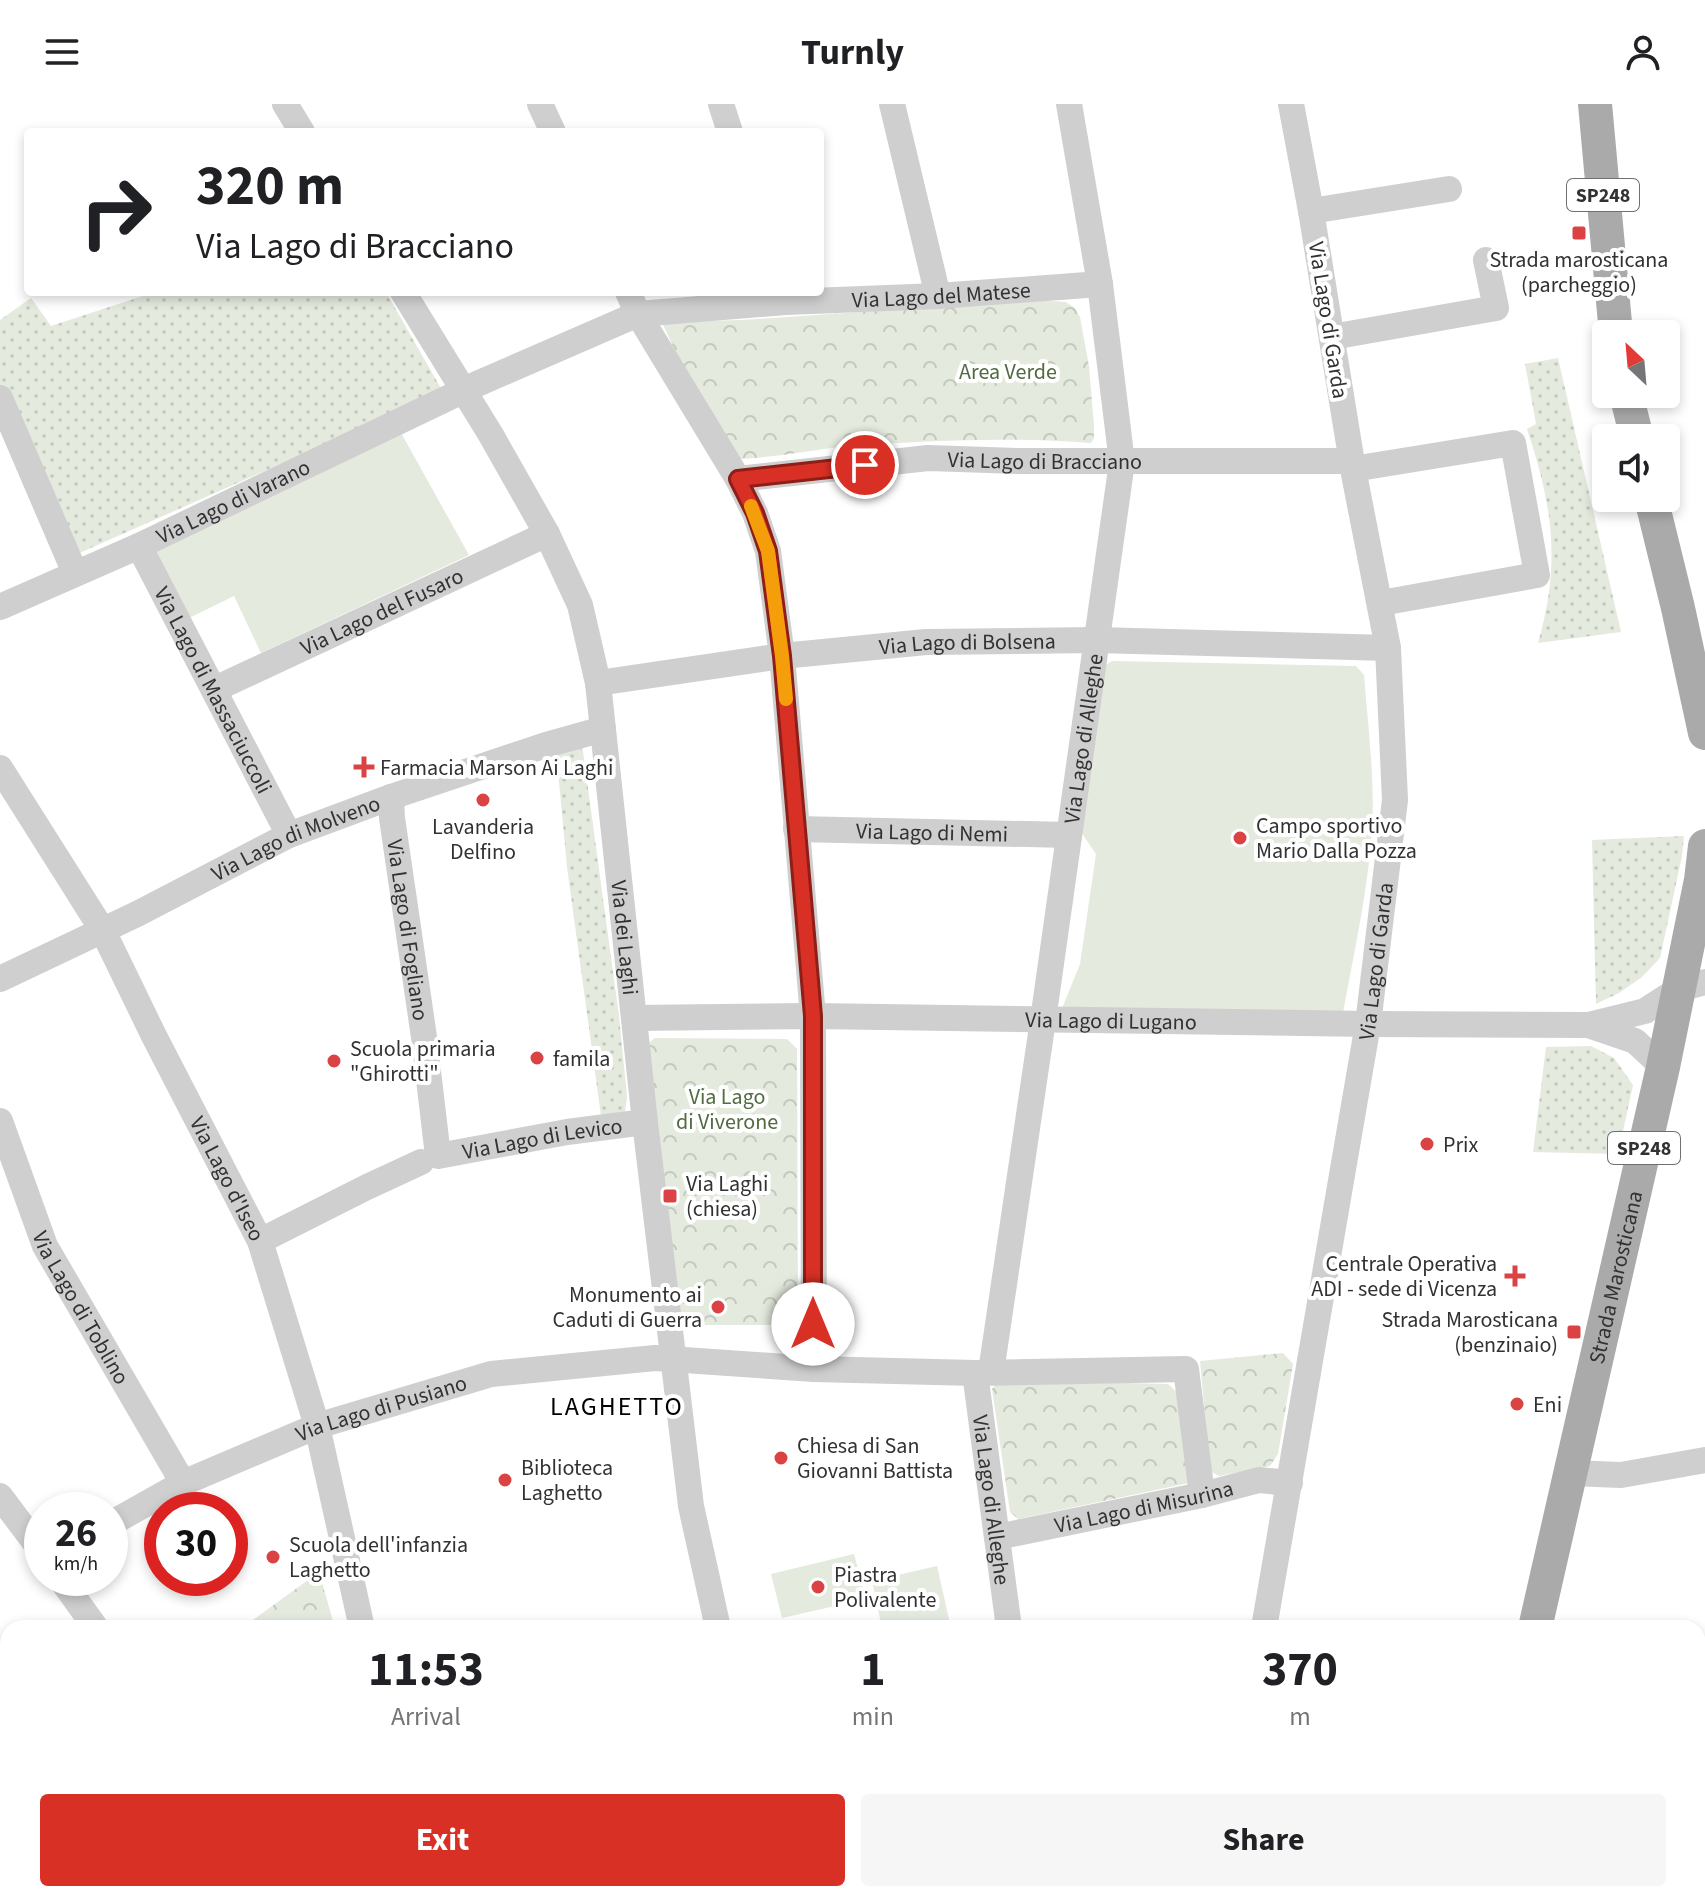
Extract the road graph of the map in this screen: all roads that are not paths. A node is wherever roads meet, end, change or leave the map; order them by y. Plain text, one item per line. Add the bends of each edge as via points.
1 (285, 104) edge
2 (540, 104) edge
3 (721, 104) edge
4 (892, 104) edge
5 (1069, 104) edge
6 (1291, 104) edge
7 (1595, 104) edge
8 (300, 128) edge
9 (551, 128) edge
10 (729, 128) edge
11 (1449, 189) dead end
12 (1311, 211) junction
13 (1486, 260) dead end
14 (1100, 284) junction
15 (405, 296) edge
16 (938, 296) junction
17 (784, 297) edge
18 (633, 303) edge
19 (1615, 320) edge
20 (1332, 337) junction
21 (463, 390) junction
22 (0, 398) edge
23 (1122, 462) junction
24 (1352, 465) junction
25 (738, 479) junction
26 (1654, 512) edge
27 (547, 534) junction
28 (139, 546) junction
29 (75, 573) junction
30 (1381, 603) junction
31 (0, 607) edge
32 (1096, 640) junction
33 (1388, 648) junction
34 (782, 656) junction
35 (598, 683) junction
36 (215, 689) junction
37 (603, 729) junction
38 (1705, 733) edge
39 (0, 768) edge
40 (391, 797) junction
41 (8, 800) edge
42 (796, 829) junction
43 (289, 835) junction
44 (1069, 835) junction
45 (1705, 846) edge
46 (1703, 880) edge
47 (103, 931) junction
48 (0, 979) edge
49 (1692, 986) edge
50 (813, 1016) junction
51 (635, 1018) junction
52 (1043, 1020) junction
53 (1368, 1024) junction
54 (1588, 1025) junction
55 (1663, 1067) junction
56 (0, 1121) edge
57 (645, 1122) junction
58 (430, 1159) junction
59 (260, 1241) junction
60 (672, 1358) junction
61 (814, 1369) junction
62 (983, 1373) junction
63 (317, 1426) junction
64 (1705, 1460) edge
65 (1570, 1473) junction
66 (183, 1483) junction
67 (1290, 1483) junction
68 (1202, 1495) junction
69 (0, 1496) edge
70 (128, 1514) edge
71 (24, 1528) edge
72 (997, 1537) junction
73 (73, 1596) edge
74 (90, 1620) edge
75 (360, 1620) edge
76 (716, 1620) edge
77 (1008, 1620) edge
78 (1265, 1620) edge
79 (1537, 1620) edge

1 - 8 street
2 - 9 street
3 - 10 street
4 - 16 street
5 - 14 street, Via Lago di Alleghe
6 - 12 street, Via Lago di Garda
7 - 19 main road, SP248
11 - 12 street
12 - 20 street, Via Lago di Garda
13 - 20 street via 1496,308
14 - 16 street, Via Lago del Matese
14 - 23 street, Via Lago di Alleghe
15 - 21 street, Via dei Laghi
16 - 17 street, Via Lago del Matese
17 - 18 street, Via Lago del Matese
18 - 21 street, Via Lago del Matese
18 - 25 street
20 - 24 street, Via Lago di Garda
21 - 27 street, Via dei Laghi
21 - 28 street, Via Lago di Varano
22 - 29 street
23 - 24 street, Via Lago di Bracciano
23 - 25 street, Via Lago di Bracciano via 928,458
23 - 32 street, Via Lago di Alleghe
24 - 30 street, Via Lago di Garda
24 - 30 street, Via Lago di Bracciano via 1513,443 1537,575
25 - 34 street via 768,551
26 - 38 main road
27 - 35 street, Via dei Laghi via 580,605
27 - 36 street, Via Lago del Fusaro
28 - 29 street, Via Lago di Varano
28 - 36 street, Via Lago di Massaciuccoli
29 - 31 street, Via Lago di Varano
30 - 33 street, Via Lago di Garda
32 - 33 street, Via Lago di Bolsena
32 - 34 street, Via Lago di Bolsena via 926,642
32 - 44 street, Via Lago di Alleghe
33 - 53 street, Via Lago di Garda via 1395,800
34 - 35 street, Via Lago di Bolsena
34 - 42 street
35 - 37 street, Via dei Laghi
36 - 43 street, Via Lago di Massaciuccoli
37 - 40 street, Via Lago di Molveno
37 - 51 street, Via dei Laghi
39 - 41 street, Via Lago d'Iseo
40 - 43 street, Via Lago di Molveno
40 - 58 street, Via Lago di Fogliano via 424,1037
41 - 47 street, Via Lago d'Iseo
42 - 44 street, Via Lago di Nemi
42 - 50 street
43 - 47 street, Via Lago di Molveno
44 - 52 street, Via Lago di Alleghe
45 - 46 main road, Strada Marosticana / SP248
46 - 49 main road, Strada Marosticana / SP248
47 - 48 street, Via Lago di Molveno
47 - 59 street, Via Lago d'Iseo
49 - 54 street, Via Lago di Lugano via 1645,1011
49 - 55 main road, Strada Marosticana / SP248
50 - 51 street, Via Lago di Lugano
50 - 52 street, Via Lago di Lugano
50 - 61 street
51 - 57 street, Via dei Laghi
52 - 53 street, Via Lago di Lugano
52 - 62 street, Via Lago di Alleghe
53 - 54 street, Via Lago di Lugano
53 - 67 street, Via Lago di Garda
54 - 55 street, Via Lago di Lugano via 1635,1041
55 - 65 main road, Strada Marosticana / SP248
56 - 66 street, Via Lago di Toblino via 45,1246
57 - 58 street, Via Lago di Levico
57 - 60 street, Via dei Laghi
58 - 59 street, Via Lago di Levico
59 - 63 street, Via Lago d'Iseo
60 - 61 street
60 - 63 street, Via Lago di Pusiano via 491,1374
60 - 76 street, Via dei Laghi via 691,1506
61 - 62 street
62 - 68 street via 1186,1369
62 - 72 street, Via Lago di Alleghe
63 - 66 street, Via Lago di Pusiano
63 - 75 street, Via Lago d'Iseo
64 - 65 street via 1621,1475
65 - 79 main road, Strada Marosticana / SP248
66 - 70 street, Via Lago di Pusiano
67 - 68 street, Via Lago di Misurina via 1259,1480
67 - 78 street, Via Lago di Garda
68 - 72 street, Via Lago di Misurina
69 - 71 street
72 - 77 street, Via Lago di Alleghe
73 - 74 street

